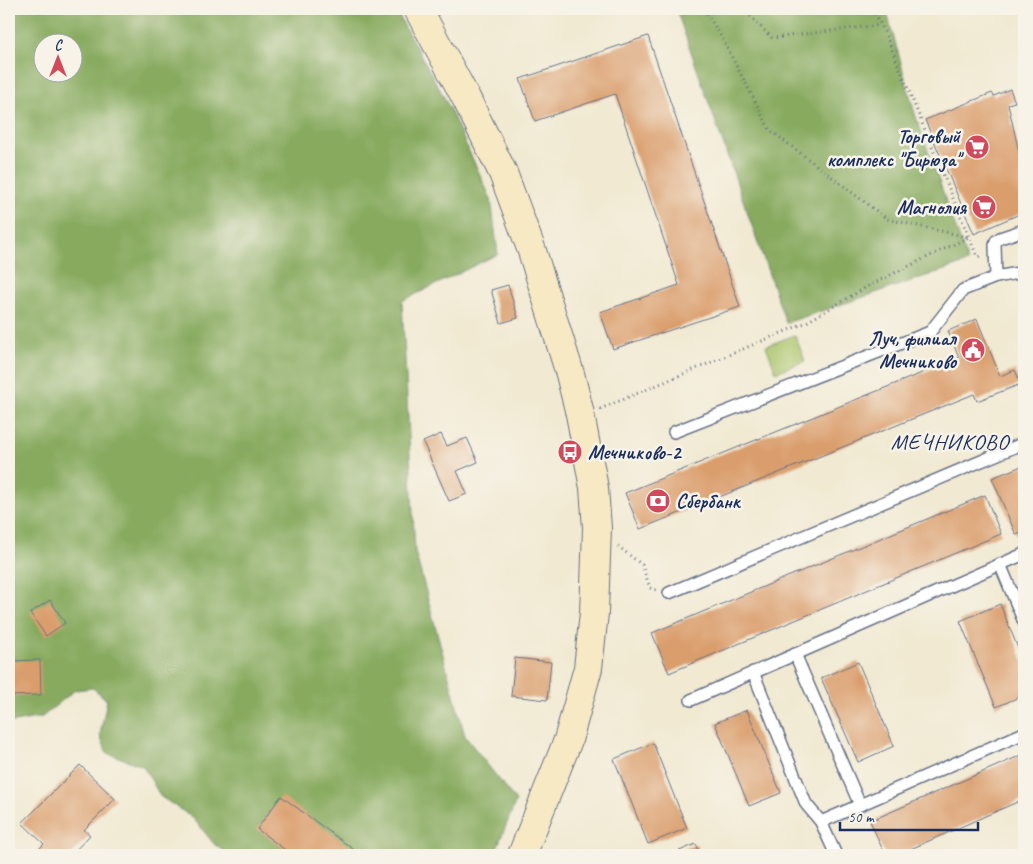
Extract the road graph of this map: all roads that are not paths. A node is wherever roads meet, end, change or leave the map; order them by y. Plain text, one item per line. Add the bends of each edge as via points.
1 (418, 9) edge
2 (1024, 230) edge
3 (1024, 272) edge
4 (996, 277) junction
5 (674, 432) dead end
6 (1024, 443) edge
7 (1024, 554) edge
8 (1000, 564) junction
9 (669, 593) dead end
10 (1024, 622) edge
11 (794, 654) junction
12 (753, 672) junction
13 (691, 700) dead end
14 (1024, 733) edge
15 (860, 805) junction
16 (822, 822) junction
17 (522, 855) edge
18 (836, 855) edge

1 - 17 main road via 502,173 532,251 570,374 594,488 598,528 588,668 568,740
2 - 4 lane via 996,241
3 - 4 lane
4 - 5 lane via 964,290 930,332
6 - 9 lane
7 - 8 lane
8 - 10 lane
8 - 11 lane
11 - 12 lane
11 - 15 lane
12 - 13 lane
12 - 16 lane via 806,804
14 - 15 lane
15 - 16 lane
16 - 18 lane

